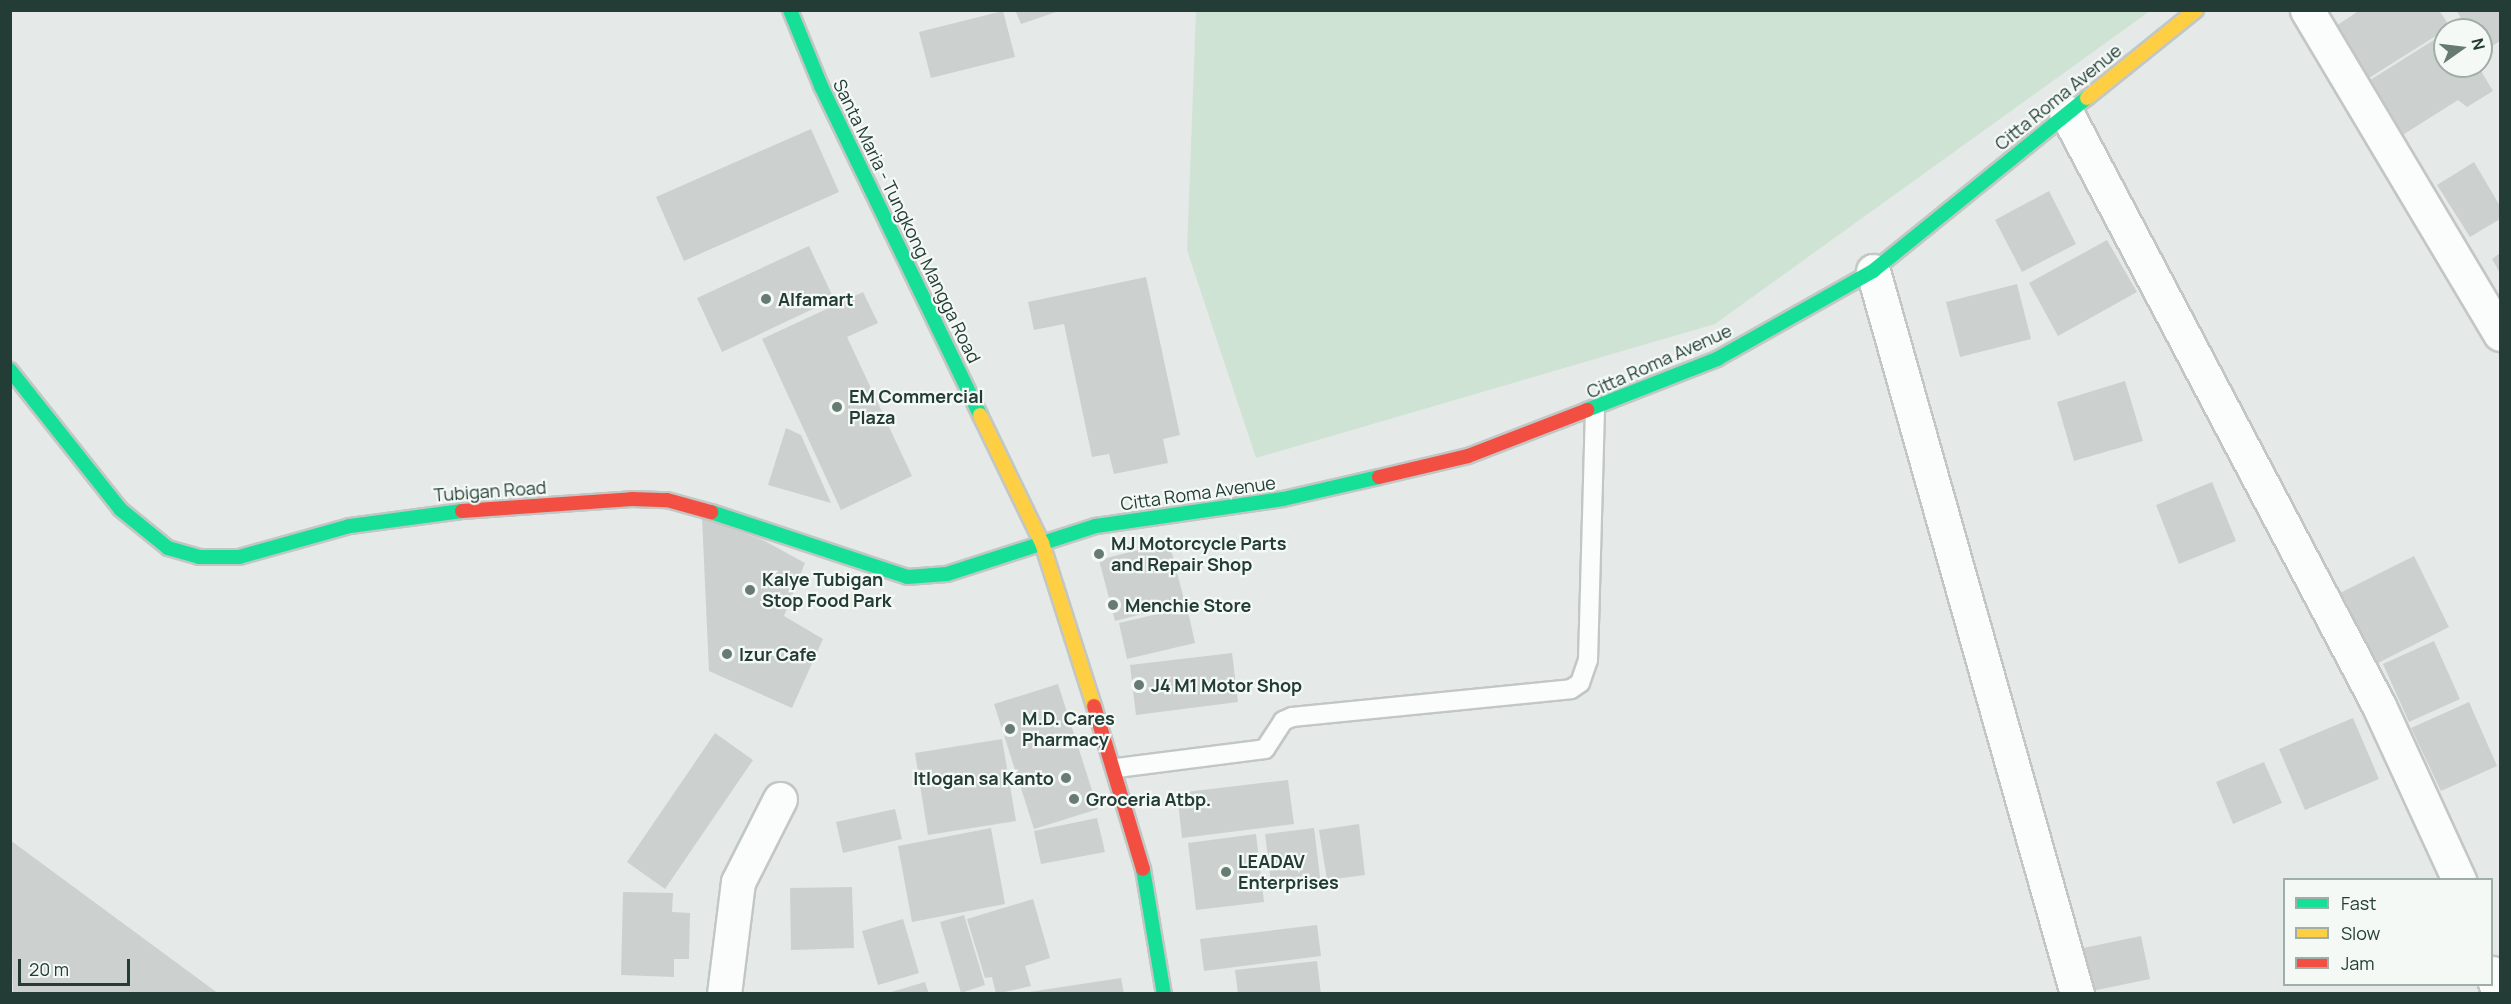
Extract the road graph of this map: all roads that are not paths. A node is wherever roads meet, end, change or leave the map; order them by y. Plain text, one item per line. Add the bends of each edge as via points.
1 (790, 10) edge
2 (2196, 10) edge
3 (2307, 10) edge
4 (2066, 112) junction
5 (1873, 272) junction
6 (2500, 334) edge
7 (10, 370) edge
8 (1595, 410) junction
9 (1042, 543) junction
10 (1117, 768) junction
11 (780, 799) dead end
12 (2459, 878) edge
13 (2493, 976) edge
14 (724, 993) edge
15 (1164, 993) edge
16 (2077, 993) edge
17 (2499, 993) edge

1 - 9 street, Santa Maria - Tungkong Mangga Road via 821,86
2 - 4 street, Citta Roma Avenue
3 - 6 street
4 - 5 street, Citta Roma Avenue
4 - 12 street via 2379,706
5 - 8 street, Citta Roma Avenue via 1717,359
5 - 16 street
7 - 9 street, Tubigan Road via 120,509 168,548 199,557 239,557 350,526 425,514 632,499 667,500 869,568 907,577 947,574
8 - 9 street, Citta Roma Avenue via 1478,453 1425,466 1282,499 1096,526
8 - 10 lane via 1588,660 1580,683 1571,689 1292,717 1283,721 1264,749
9 - 10 street, Santa Maria - Tungkong Mangga Road
10 - 15 street, Santa Maria - Tungkong Mangga Road via 1142,856
11 - 14 street via 738,882
13 - 17 street

